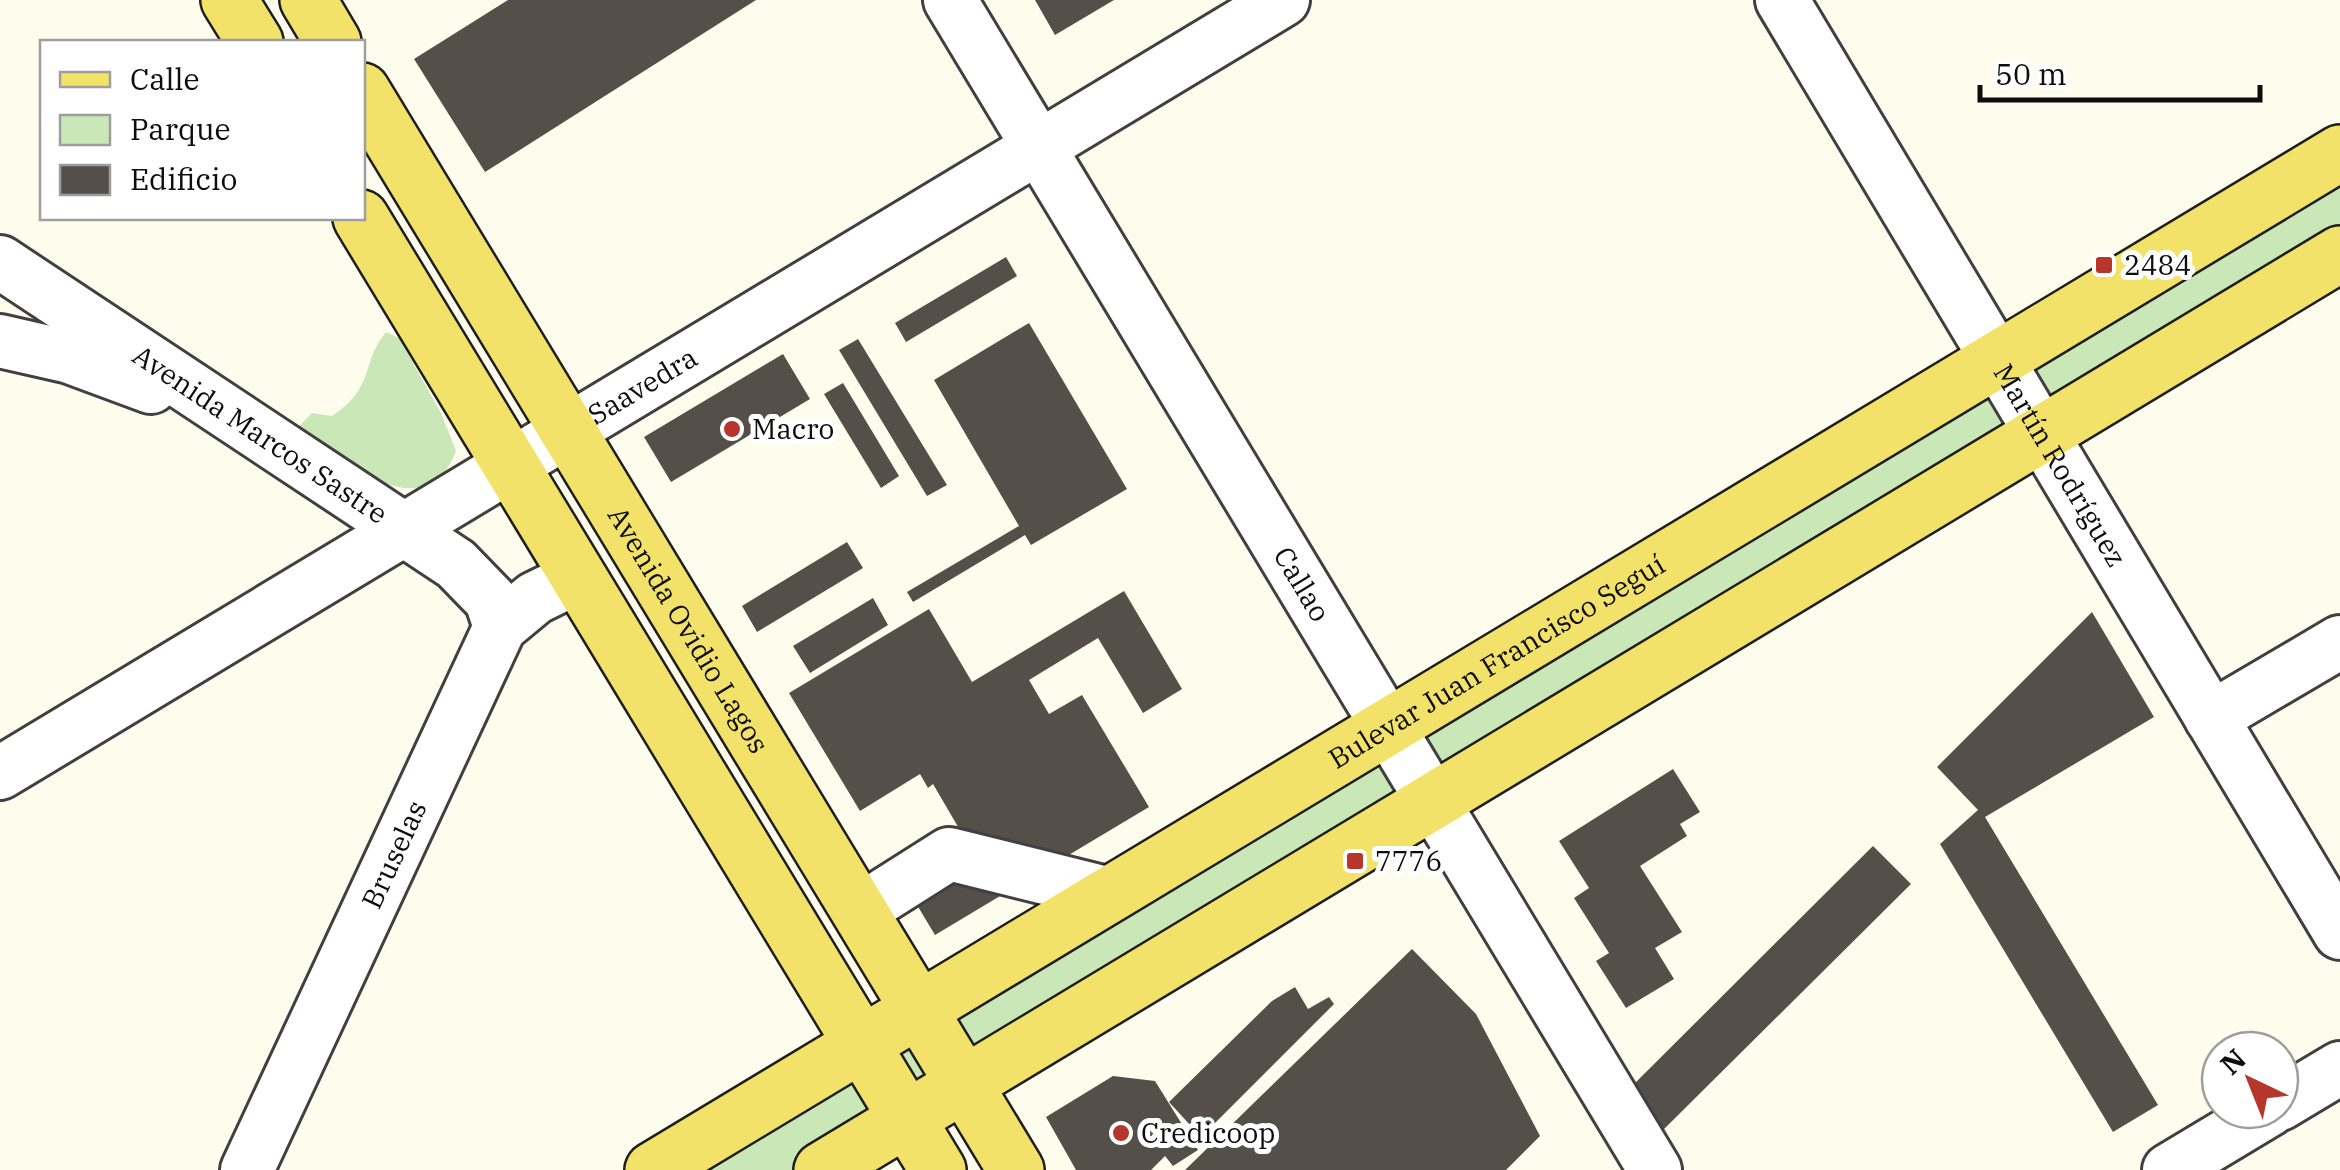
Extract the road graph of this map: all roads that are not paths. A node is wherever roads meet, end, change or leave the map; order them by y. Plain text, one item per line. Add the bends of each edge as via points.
1 (229, 0) edge
2 (308, 0) edge
3 (950, 0) edge
4 (1283, 0) edge
5 (1782, 0) edge
6 (254, 40) edge
7 (332, 40) edge
8 (365, 96) edge
9 (1038, 147) junction
10 (2340, 153) edge
11 (362, 220) edge
12 (2340, 254) edge
13 (0, 262) edge
14 (0, 341) edge
15 (1997, 360) junction
16 (236, 420) junction
17 (566, 431) junction
18 (2041, 434) junction
19 (510, 464) junction
20 (402, 530) junction
21 (578, 577) junction
22 (500, 627) junction
23 (2340, 642) edge
24 (2211, 718) junction
25 (1388, 726) junction
26 (0, 773) edge
27 (1433, 801) junction
28 (1110, 894) junction
29 (859, 911) junction
30 (2340, 933) edge
31 (919, 1010) junction
32 (862, 1044) junction
33 (2340, 1068) edge
34 (964, 1084) junction
35 (2300, 1092) edge
36 (908, 1118) junction
37 (2236, 1130) edge
38 (247, 1170) edge
39 (653, 1170) edge
40 (822, 1170) edge
41 (938, 1170) edge
42 (1016, 1170) edge
43 (1655, 1170) edge
44 (2169, 1170) edge

1 - 6 main road
2 - 7 main road
3 - 9 street, Callao
4 - 9 street, Saavedra
5 - 15 street, Martín Rodríguez
8 - 17 main road, Avenida Ovidio Lagos
9 - 17 street, Saavedra
9 - 25 street, Callao
10 - 15 main road, Bulevar Juan Francisco Seguí
11 - 19 main road
12 - 18 main road
13 - 16 street, Avenida Marcos Sastre
14 - 16 street via 70,357
15 - 18 street, Martín Rodríguez
15 - 25 main road, Bulevar Juan Francisco Seguí
16 - 20 street, Avenida Marcos Sastre
17 - 19 street, Saavedra
17 - 29 main road, Avenida Ovidio Lagos
18 - 24 street, Martín Rodríguez
18 - 27 main road
19 - 20 street, Saavedra
19 - 21 main road
20 - 22 street, Avenida Marcos Sastre via 456,564 491,600
20 - 26 street, Saavedra
21 - 22 street, Bruselas via 535,598
21 - 32 main road
22 - 38 street, Bruselas
23 - 24 street
24 - 30 street, Martín Rodríguez
25 - 27 street, Callao
25 - 28 main road, Bulevar Juan Francisco Seguí
27 - 34 main road
27 - 43 street, Callao
28 - 29 street via 949,854
28 - 31 main road, Bulevar Juan Francisco Seguí
29 - 31 main road, Avenida Ovidio Lagos
31 - 32 main road, Bulevar Juan Francisco Seguí
31 - 34 main road, Avenida Ovidio Lagos
32 - 36 main road
32 - 39 main road, Bulevar Juan Francisco Seguí
33 - 35 street
34 - 36 main road
34 - 42 main road, Avenida Ovidio Lagos
36 - 40 main road
36 - 41 main road
37 - 44 street

